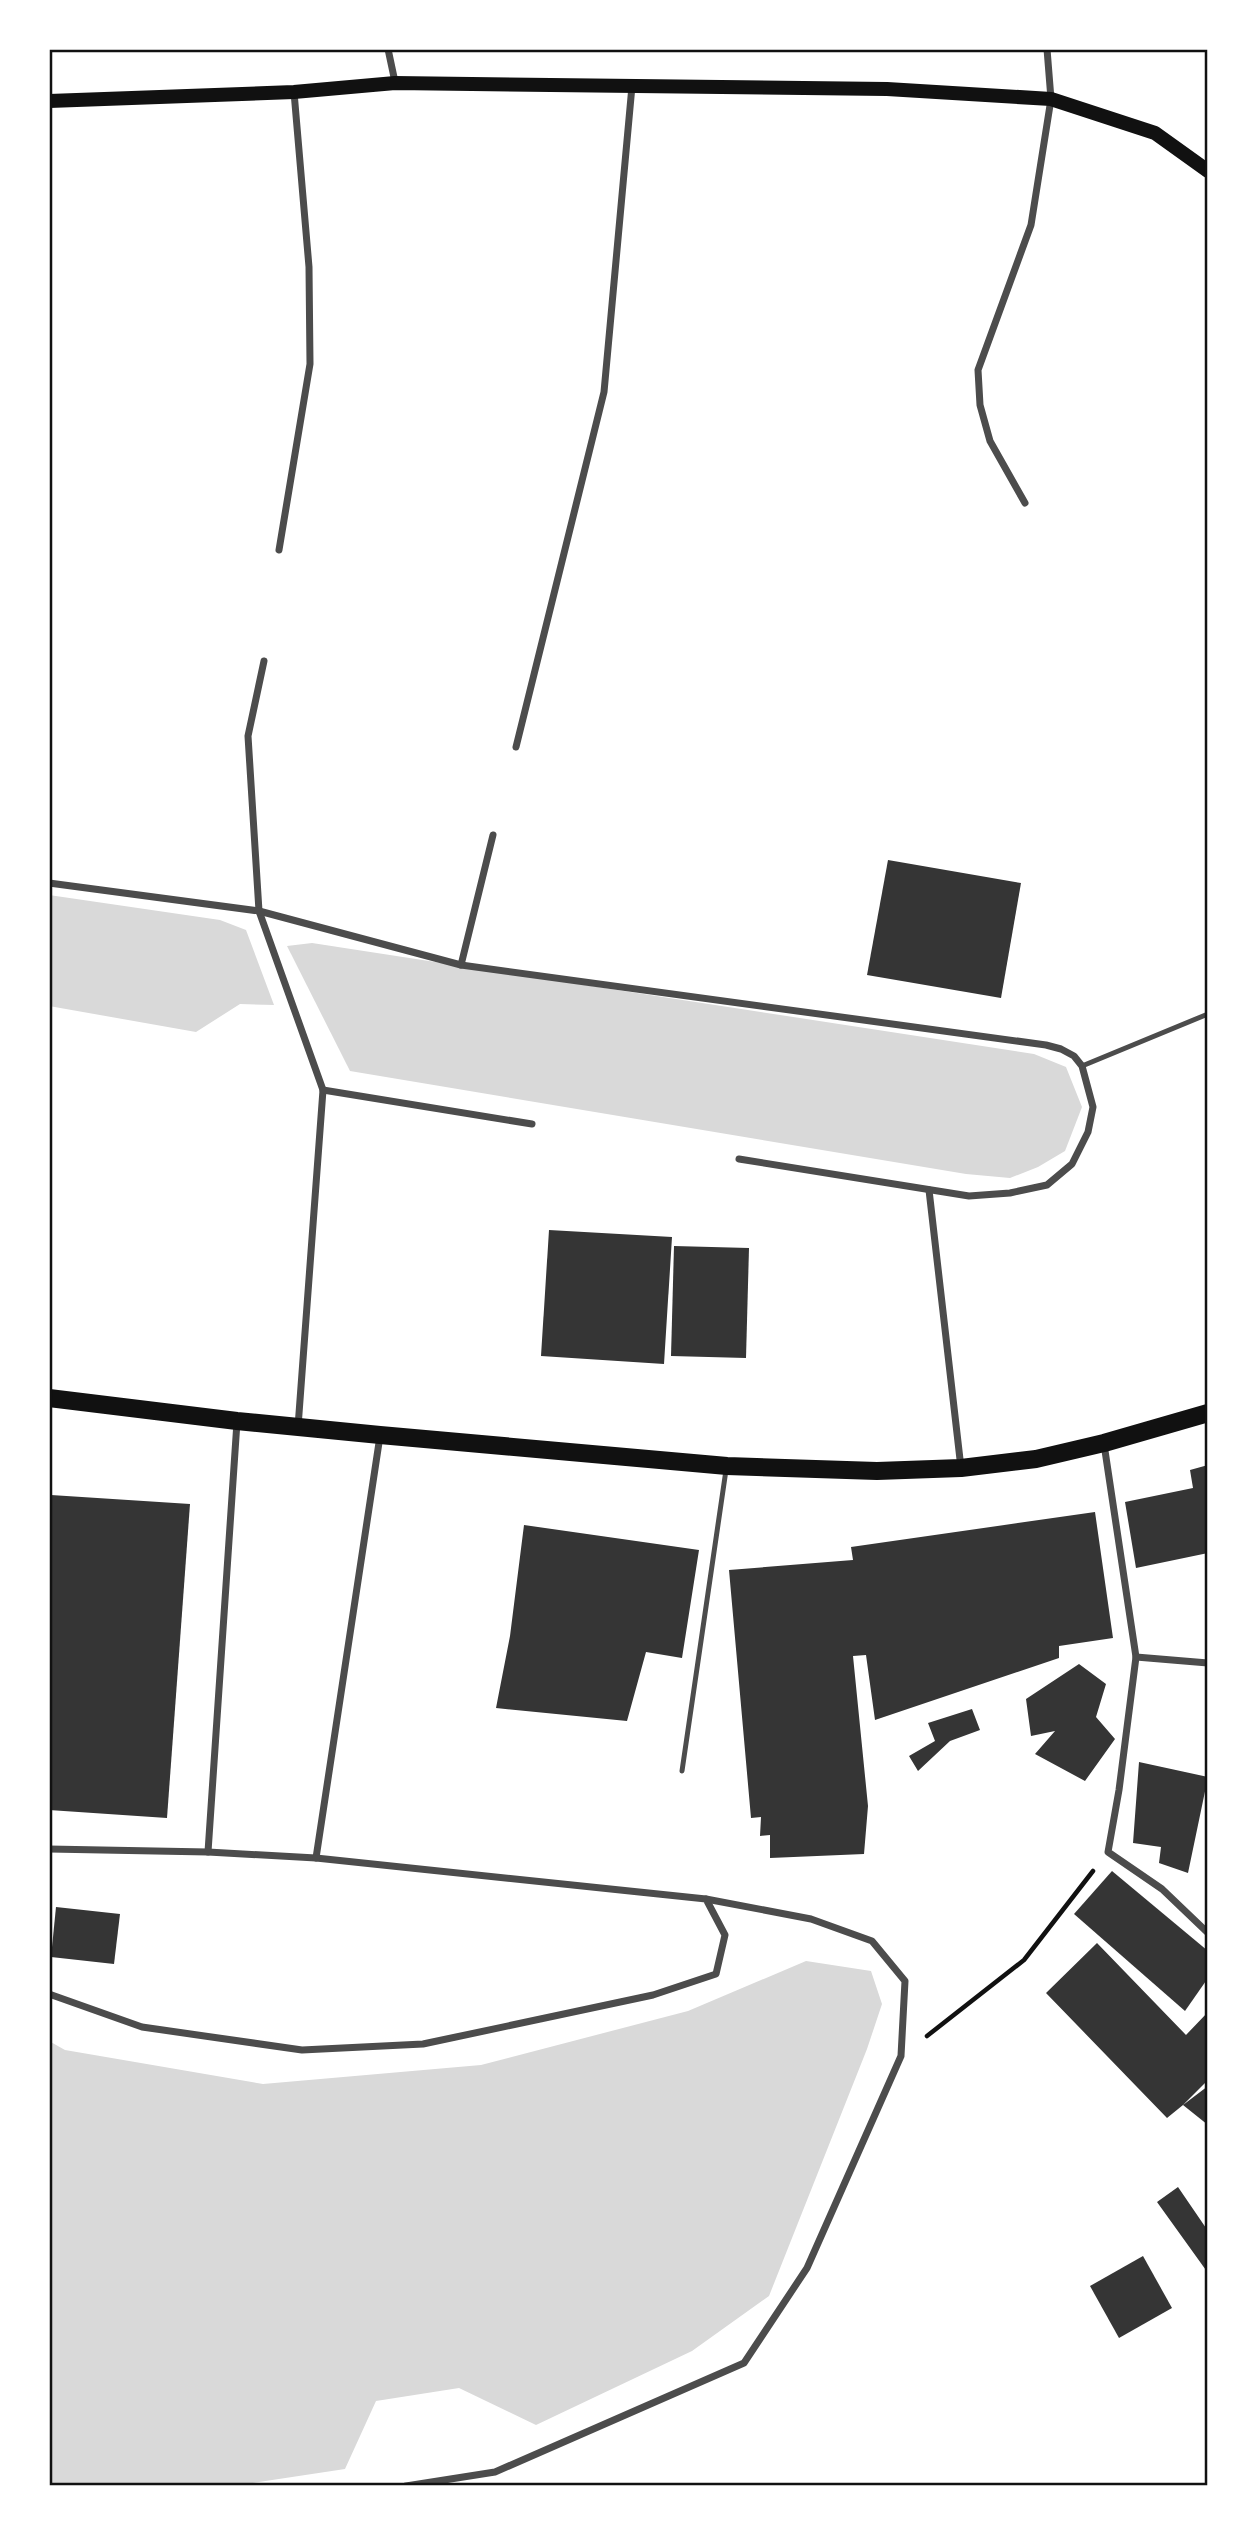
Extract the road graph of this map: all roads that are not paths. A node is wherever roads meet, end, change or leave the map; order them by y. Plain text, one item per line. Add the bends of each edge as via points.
1 (387, 49) edge
2 (1047, 49) edge
3 (395, 83) junction
4 (632, 86) junction
5 (294, 92) junction
6 (1051, 99) junction
7 (49, 101) edge
8 (1208, 171) edge
9 (1025, 503) dead end
10 (279, 550) dead end
11 (264, 661) dead end
12 (516, 747) dead end
13 (494, 835) dead end
14 (49, 883) edge
15 (259, 911) junction
16 (461, 965) junction
17 (1208, 1014) edge
18 (1082, 1066) junction
19 (323, 1090) junction
20 (532, 1124) dead end
21 (738, 1159) dead end
22 (929, 1190) junction
23 (49, 1398) edge
24 (1208, 1413) edge
25 (237, 1422) junction
26 (298, 1428) junction
27 (380, 1436) junction
28 (1104, 1444) junction
29 (727, 1466) junction
30 (961, 1468) junction
31 (1136, 1657) junction
32 (1208, 1663) edge
33 (682, 1771) dead end
34 (49, 1849) edge
35 (208, 1852) junction
36 (316, 1858) junction
37 (706, 1899) junction
38 (1208, 1933) edge
39 (49, 1994) edge
40 (406, 2486) edge

1 - 3 street
2 - 6 street
3 - 4 main road
3 - 5 main road
4 - 6 main road via 887,89
4 - 12 street via 604,392
5 - 7 main road
5 - 10 street via 309,267 310,364
6 - 8 main road via 1155,133
6 - 9 street via 1031,225 978,370 980,405 990,441
11 - 15 street via 248,736
13 - 16 street
14 - 15 street
15 - 16 street
15 - 19 street
16 - 18 street via 1046,1045 1074,1056
17 - 18 lane
18 - 22 street via 1093,1107 1088,1132 1072,1164 1047,1185 1010,1194 969,1196
19 - 20 street
19 - 26 street
21 - 22 street
22 - 30 street
23 - 25 main road
24 - 28 main road
25 - 26 main road
25 - 35 street
26 - 27 main road
27 - 29 main road
27 - 36 street
28 - 30 main road via 1036,1459
28 - 31 street
29 - 30 main road via 877,1471
29 - 33 lane
31 - 32 street
31 - 38 street via 1108,1852 1162,1889
34 - 35 street
35 - 36 street
36 - 37 street
37 - 39 street via 725,1935 716,1974 653,1995 423,2044 302,2050 142,2027
37 - 40 street via 810,1919 872,1941 905,1982 901,2056 807,2268 744,2363 495,2472

